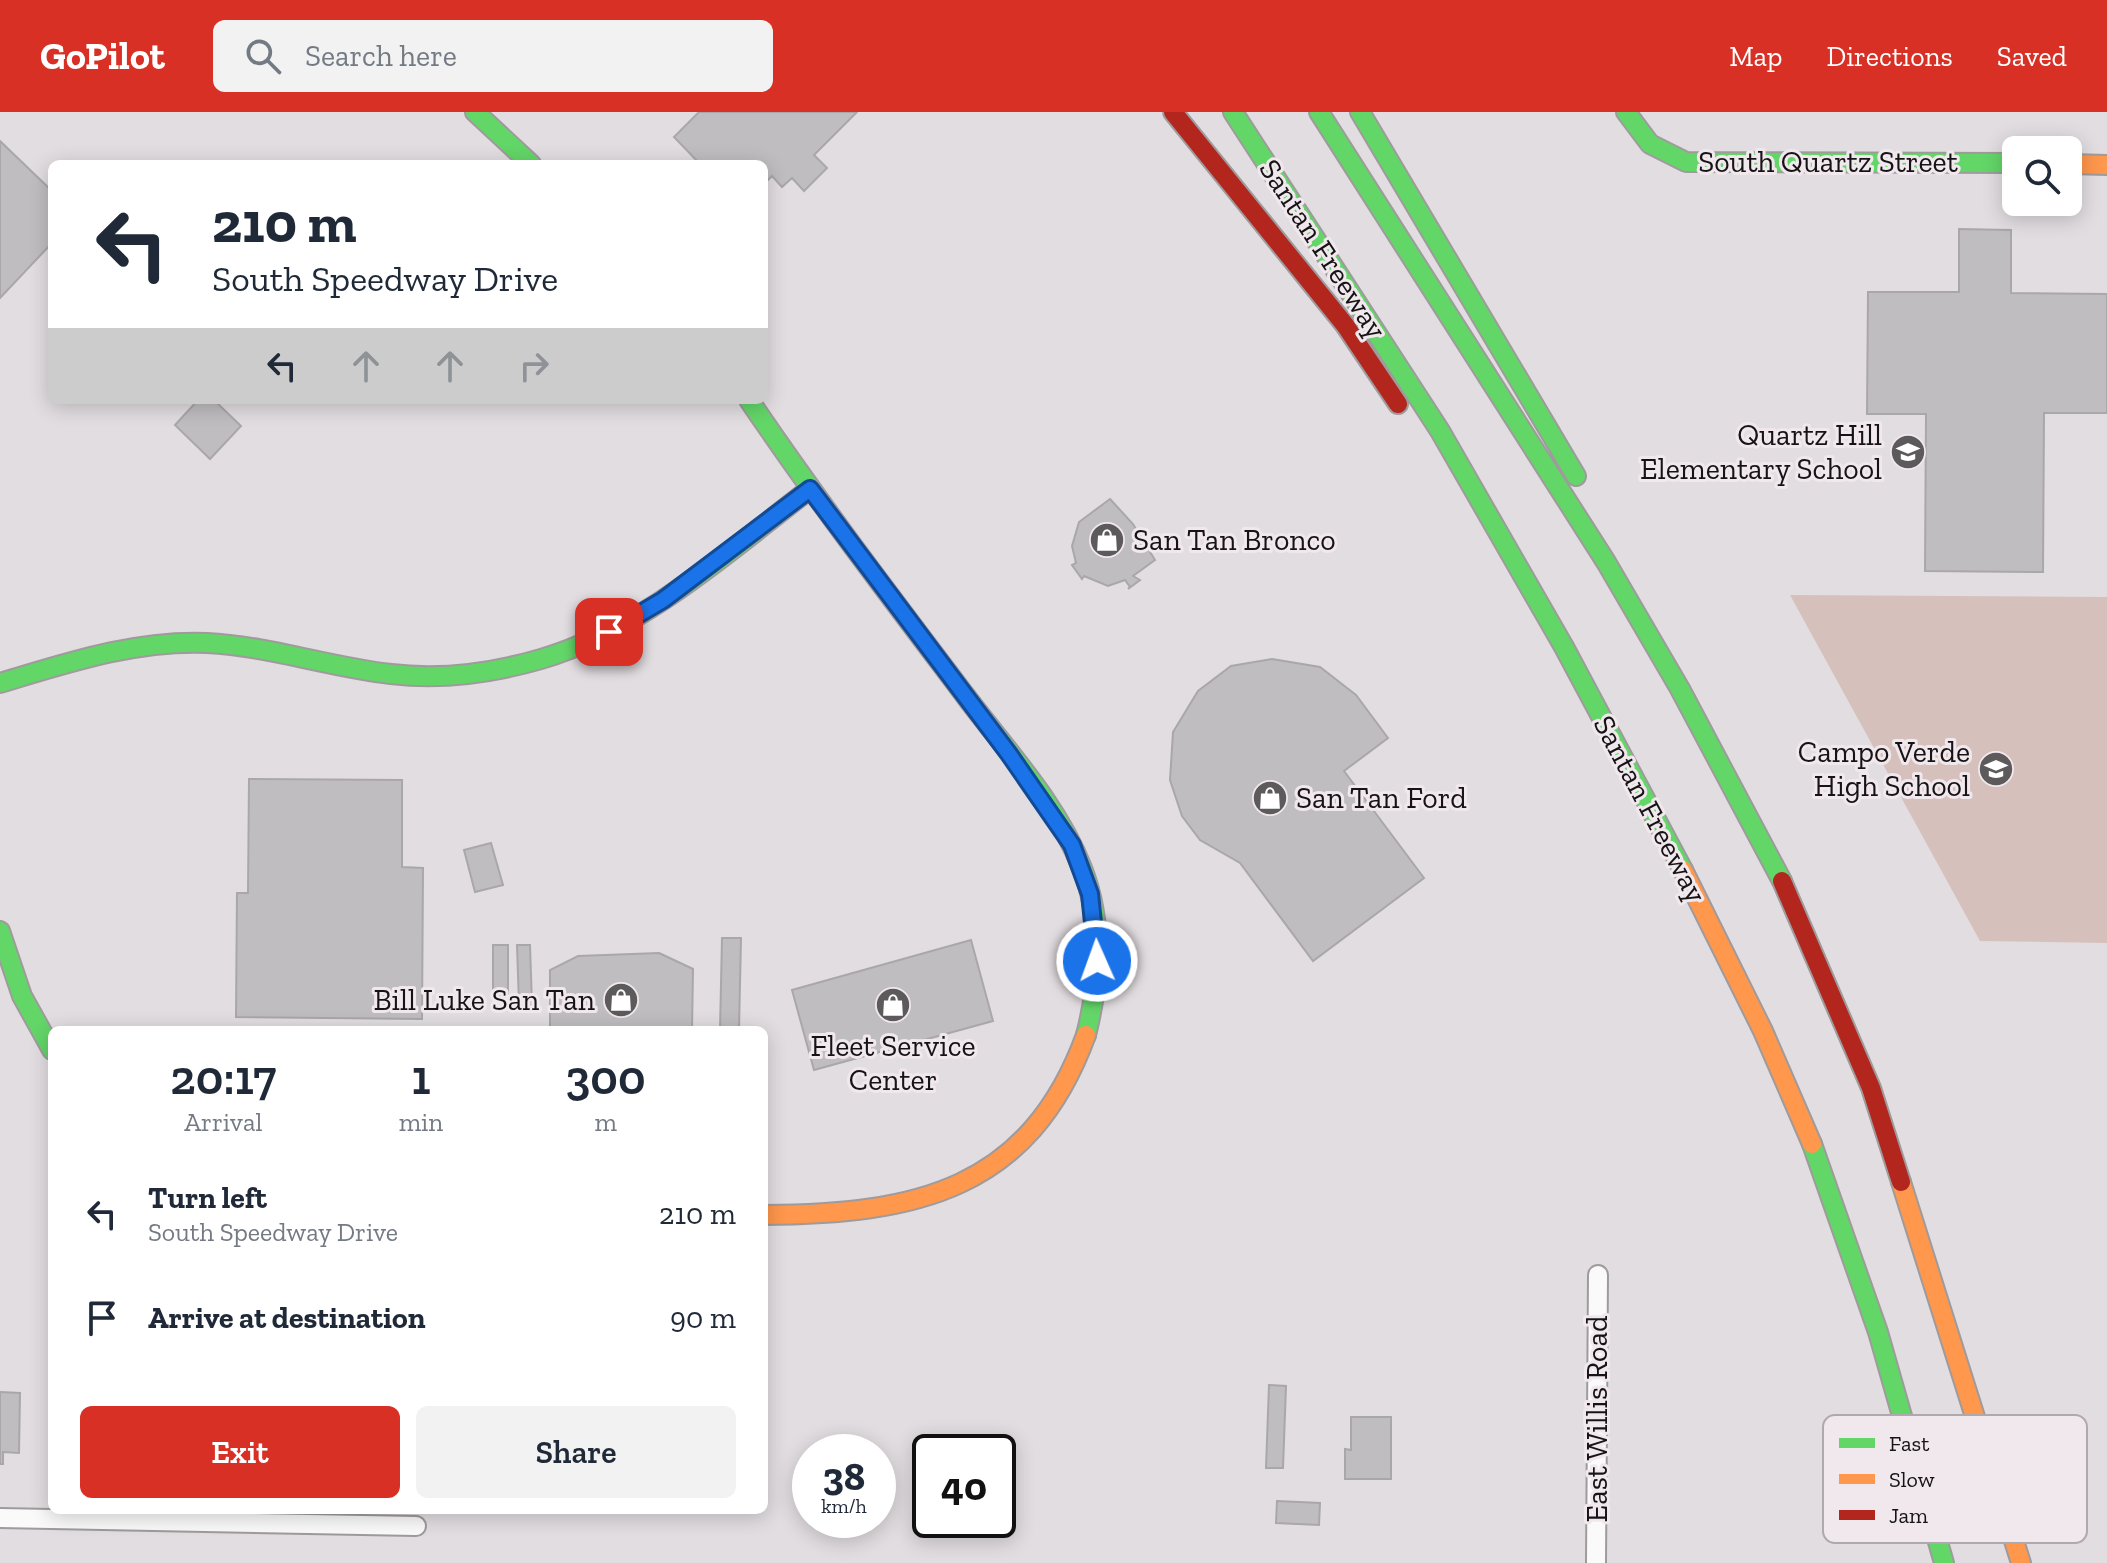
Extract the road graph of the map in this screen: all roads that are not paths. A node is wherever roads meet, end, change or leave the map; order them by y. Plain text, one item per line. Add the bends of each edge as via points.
1 (475, 112) edge
2 (1173, 112) edge
3 (1233, 112) edge
4 (1319, 112) edge
5 (1360, 112) edge
6 (1626, 112) edge
7 (527, 160) edge
8 (2002, 163) edge
9 (2082, 164) edge
10 (2107, 165) edge
11 (752, 404) edge
12 (1407, 417) dead end
13 (1424, 443) dead end
14 (810, 489) junction
15 (1481, 499) junction
16 (1606, 562) junction
17 (0, 683) edge
18 (0, 931) edge
19 (48, 1043) edge
20 (768, 1215) edge
21 (1598, 1275) dead end
22 (1903, 1415) edge
23 (1974, 1415) edge
24 (0, 1518) edge
25 (416, 1526) dead end
26 (1939, 1543) edge
27 (2015, 1543) edge
28 (1596, 1563) edge
29 (1944, 1563) edge
30 (2021, 1563) edge

1 - 7 main road
2 - 12 main road via 1345,325
3 - 15 main road, Santan Freeway
4 - 16 main road
5 - 16 main road via 1575,474
6 - 8 main road, South Quartz Street via 1646,141 1686,162
9 - 10 main road
11 - 14 main road
13 - 15 main road
14 - 17 main road via 638,616 572,648 518,665 455,674 395,674 236,645 167,644 120,649
14 - 20 main road via 1072,845 1090,894 1097,961 1093,1004 1076,1063 1038,1123 994,1164 947,1191 906,1206 854,1215
15 - 22 main road, Santan Freeway via 1674,854 1795,1104 1853,1257
16 - 23 main road via 1785,887 1871,1088
18 - 19 main road via 22,996
21 - 28 street, East Willis Road
24 - 25 street
26 - 29 main road, Santan Freeway
27 - 30 main road

